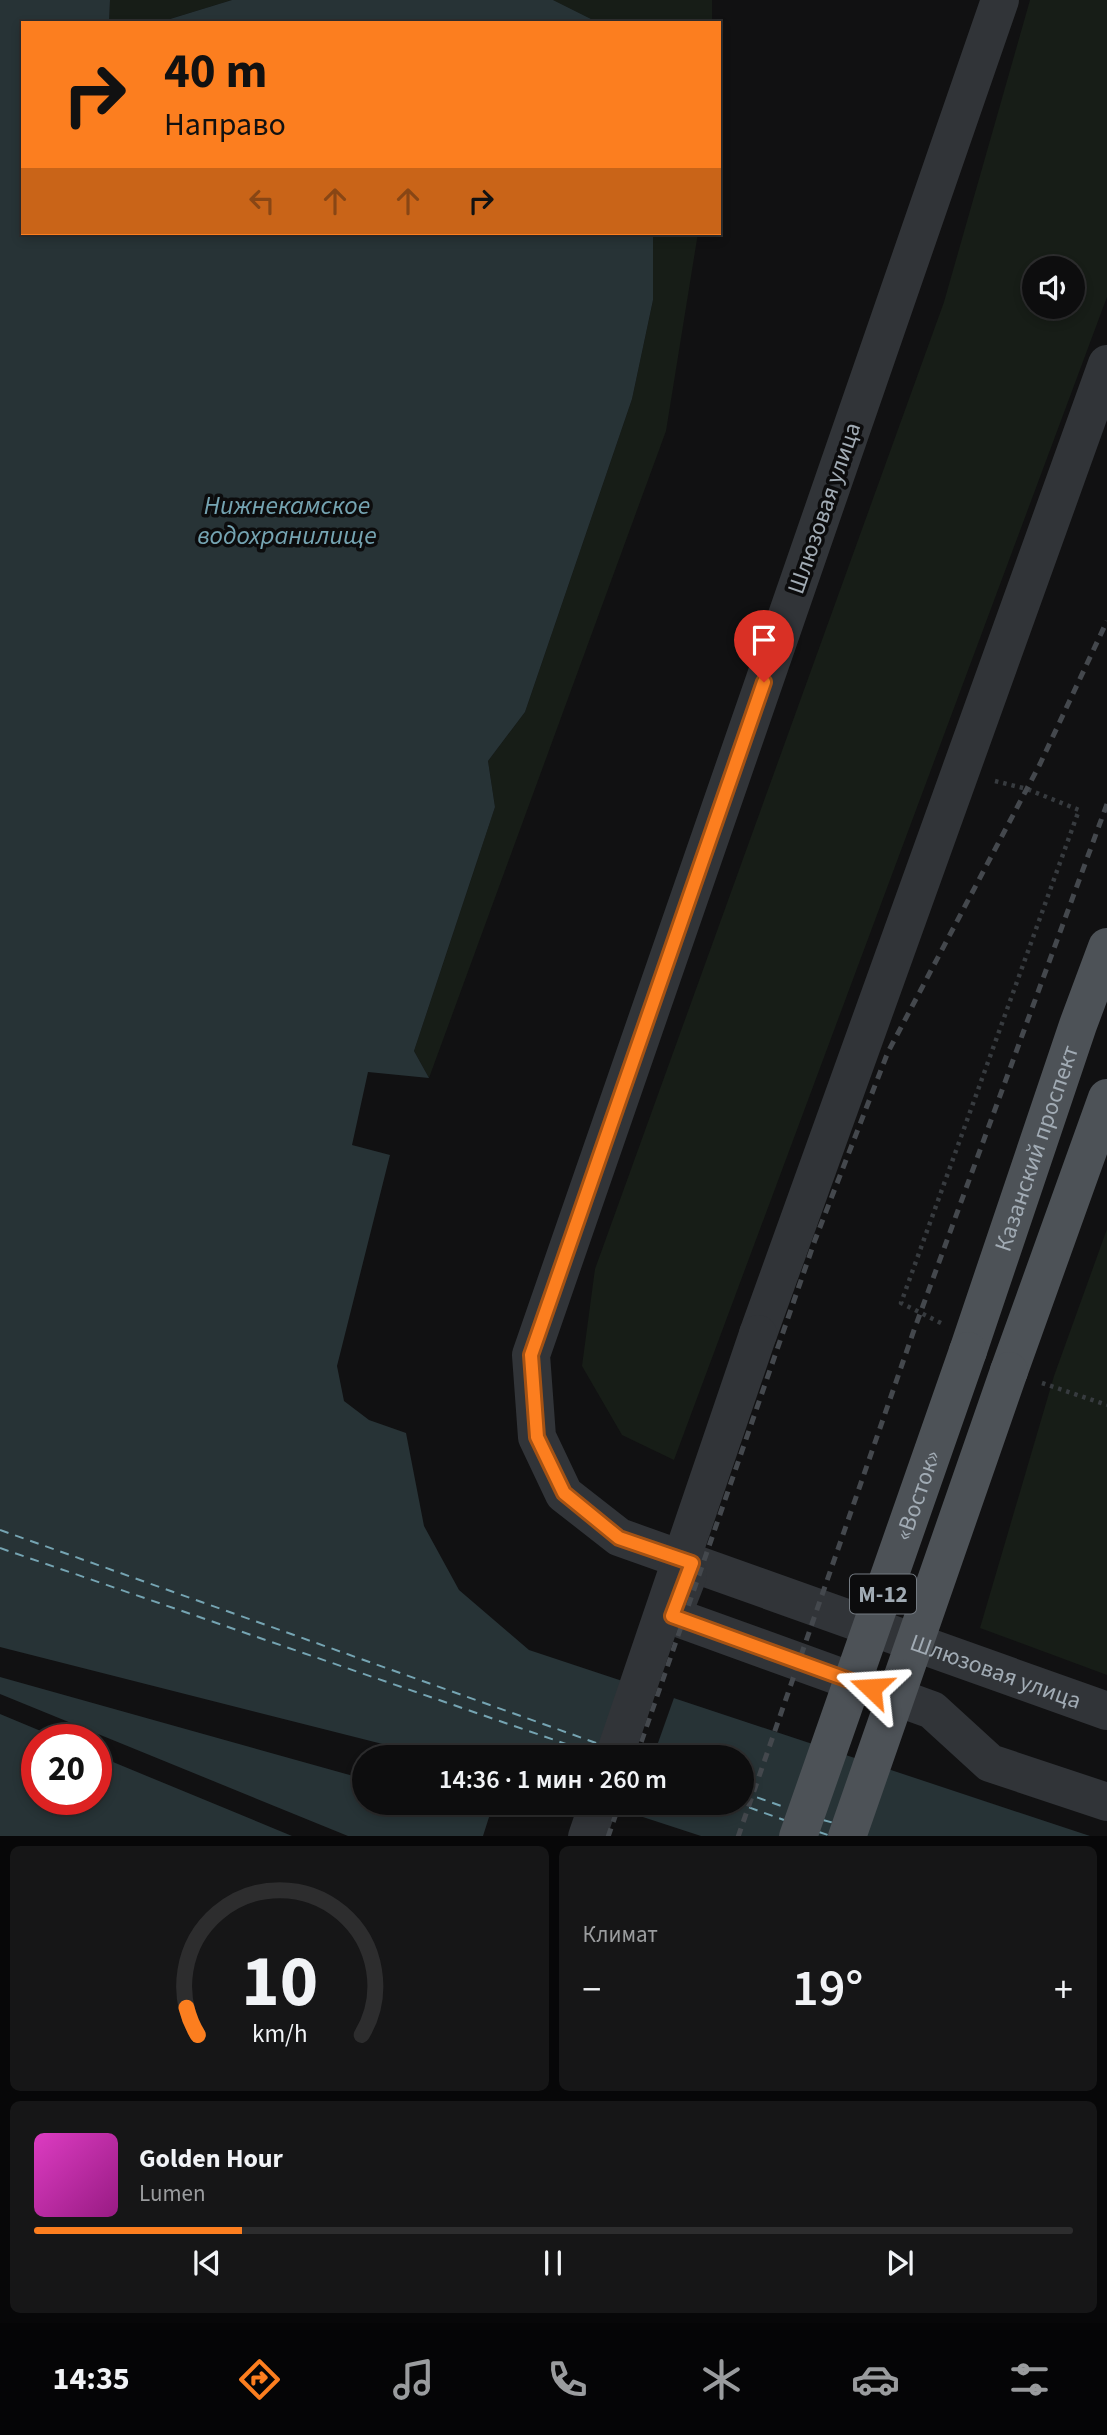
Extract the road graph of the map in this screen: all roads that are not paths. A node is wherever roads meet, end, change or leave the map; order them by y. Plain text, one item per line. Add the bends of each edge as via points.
1 (1000, 0) edge
2 (1107, 364) edge
3 (1107, 947) edge
4 (1107, 1098) edge
5 (970, 1345) joint
6 (1023, 1376) joint
7 (692, 1563) junction
8 (903, 1639) junction
9 (871, 1688) junction
10 (1107, 1712) edge
11 (618, 1745) edge
12 (1107, 1802) edge
13 (594, 1815) edge
14 (587, 1836) edge
15 (798, 1836) edge
16 (847, 1836) edge

1 - 7 street, Шлюзовая улица via 531,1355 537,1437 564,1493 619,1538
2 - 11 street, bridge via 758,1334
3 - 5 main road, Казанский проспект / М-12
4 - 6 main road, Казанский проспект / М-12
5 - 15 main road, «Восток» / М-12, bridge
6 - 16 main road, «Восток» / М-12, bridge
7 - 8 street, Шлюзовая улица
7 - 9 street via 672,1616
8 - 9 street via 889,1676
8 - 10 street, Шлюзовая улица
9 - 12 street via 932,1710 990,1763
13 - 14 street

